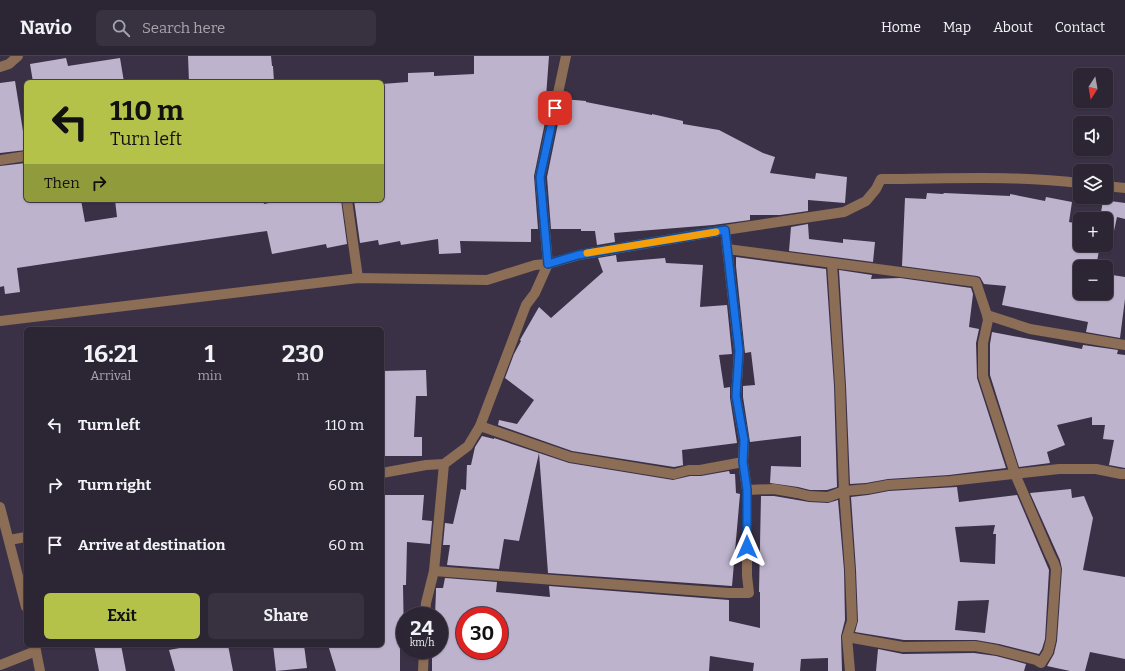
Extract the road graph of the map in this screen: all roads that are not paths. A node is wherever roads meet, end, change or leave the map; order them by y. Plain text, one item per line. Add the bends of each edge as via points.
1 (18, 56) edge
2 (566, 56) edge
3 (0, 67) edge
4 (24, 156) edge
5 (0, 160) edge
6 (1073, 181) edge
7 (1113, 187) edge
8 (1125, 188) edge
9 (347, 202) edge
10 (725, 230) junction
11 (727, 249) junction
12 (832, 263) junction
13 (548, 264) junction
14 (358, 278) junction
15 (987, 315) junction
16 (0, 321) edge
17 (1125, 345) edge
18 (480, 426) junction
19 (743, 462) junction
20 (444, 464) junction
21 (384, 473) edge
22 (1015, 474) junction
23 (1125, 474) edge
24 (747, 490) junction
25 (844, 491) junction
26 (0, 507) edge
27 (24, 537) edge
28 (9, 540) junction
29 (434, 571) junction
30 (24, 599) edge
31 (426, 607) edge
32 (847, 637) junction
33 (35, 648) edge
34 (424, 659) edge
35 (0, 665) edge
36 (40, 671) edge
37 (423, 671) edge
38 (850, 671) edge

1 - 3 street via 10,64
2 - 13 street via 540,177
4 - 5 street
6 - 10 street via 1015,178 881,180 866,201 844,212
7 - 8 street
9 - 14 street
10 - 11 street
10 - 13 street via 578,255
11 - 12 street
11 - 19 street via 739,351 736,396 744,440
12 - 15 street via 976,282
12 - 25 street
13 - 14 street via 535,265 487,280
13 - 18 street via 535,293 526,305
14 - 16 street
15 - 17 street via 1030,329
15 - 22 street via 983,344 983,376
18 - 19 street via 570,456 674,474
18 - 20 street via 468,446
19 - 24 street
20 - 21 street
20 - 29 street
22 - 23 street via 1059,469 1096,469
22 - 25 street
22 - 32 street via 1056,569 1051,640 1048,652 1041,663 975,646 903,647
24 - 25 street via 774,489 828,497
24 - 29 street via 749,593
25 - 32 street via 852,621
26 - 28 street
27 - 28 street
28 - 30 street
29 - 31 street
32 - 38 street
33 - 35 street
33 - 36 street
34 - 37 street

